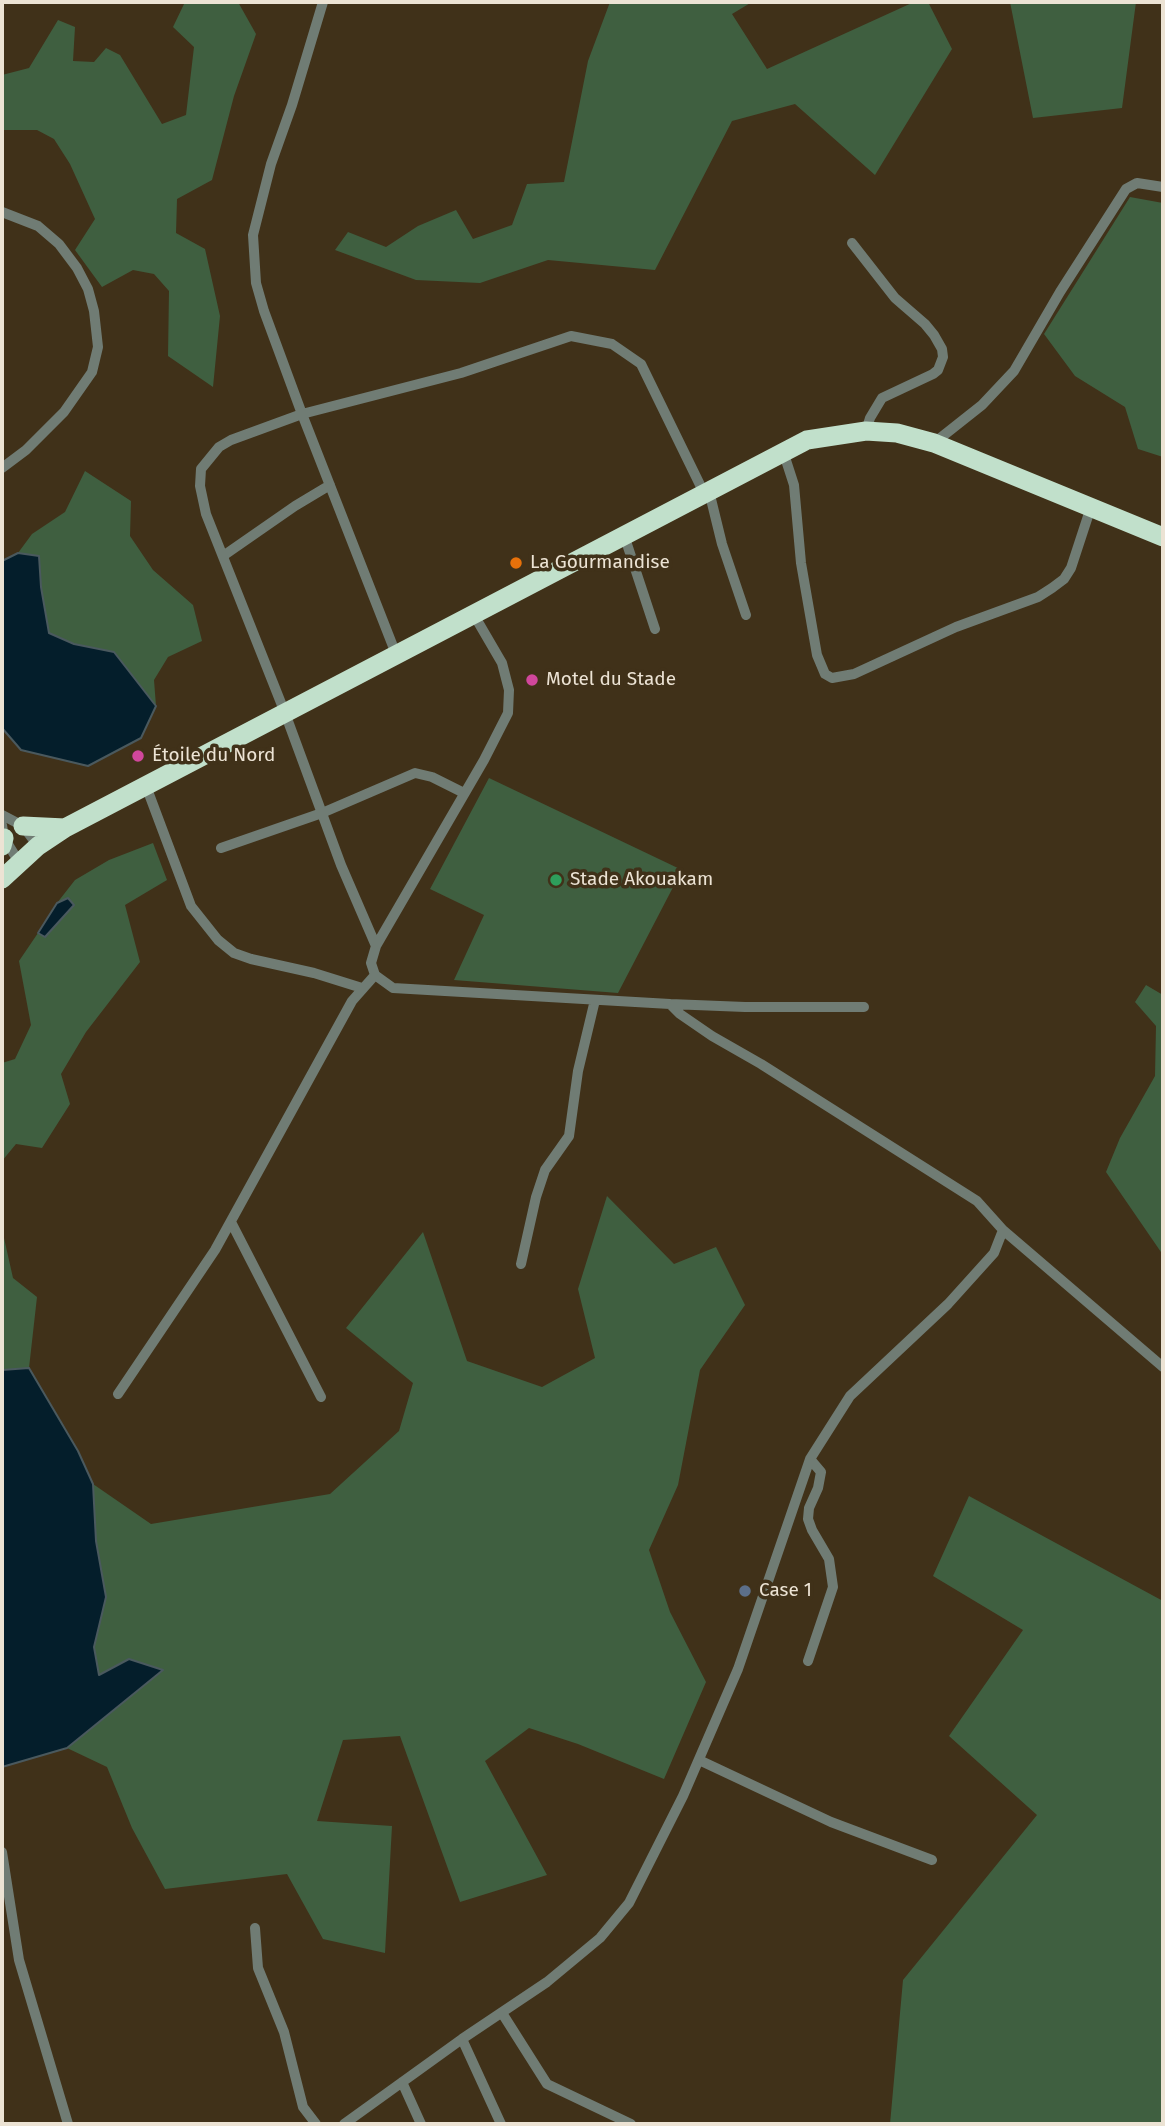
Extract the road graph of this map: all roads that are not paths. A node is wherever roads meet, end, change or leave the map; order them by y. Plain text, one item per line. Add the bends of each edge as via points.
1 (323, 2) edge
2 (1163, 187) edge
3 (2, 212) edge
4 (852, 243) dead end
5 (302, 414) junction
6 (866, 431) junction
7 (934, 443) junction
8 (783, 451) junction
9 (2, 468) edge
10 (330, 485) junction
11 (706, 492) junction
12 (1091, 507) junction
13 (624, 535) junction
14 (1163, 537) edge
15 (223, 556) junction
16 (474, 615) junction
17 (746, 615) dead end
18 (655, 629) dead end
19 (396, 654) junction
20 (285, 713) junction
21 (146, 786) junction
22 (464, 793) junction
23 (322, 813) junction
24 (2, 815) edge
25 (23, 826) junction
26 (65, 828) junction
27 (3, 836) edge
28 (38, 846) junction
29 (221, 848) dead end
30 (19, 862) junction
31 (2, 879) edge
32 (376, 946) junction
33 (375, 975) junction
34 (362, 988) junction
35 (594, 1000) junction
36 (670, 1004) junction
37 (864, 1007) dead end
38 (231, 1222) junction
39 (1003, 1230) junction
40 (522, 1264) dead end
41 (1163, 1367) edge
42 (118, 1394) dead end
43 (321, 1397) dead end
44 (810, 1460) junction
45 (807, 1661) dead end
46 (699, 1760) junction
47 (2, 1852) edge
48 (932, 1860) dead end
49 (255, 1928) dead end
50 (502, 2013) junction
51 (462, 2039) junction
52 (402, 2082) junction
53 (68, 2124) edge
54 (316, 2124) edge
55 (344, 2124) edge
56 (422, 2124) edge
57 (501, 2124) edge
58 (631, 2124) edge

1 - 5 street via 253,235 261,302
2 - 7 street via 1137,183 1126,189 1014,371 982,405
3 - 9 street via 38,226 77,268 94,311 98,347 92,372 71,404 45,433
4 - 6 street via 895,298 925,324 943,357 933,374 882,398
5 - 10 street
5 - 11 street via 461,373 571,336 612,344 641,364
5 - 15 street via 231,440 201,469 206,514
6 - 7 highway
6 - 8 highway via 807,440
7 - 12 highway
8 - 11 highway
8 - 12 street via 794,485 801,563 817,655 825,674 832,678 854,674 1052,589 1071,568
10 - 15 street
10 - 19 street
11 - 13 highway
11 - 17 street
12 - 14 highway
13 - 16 highway
13 - 18 street
15 - 20 street
16 - 19 highway
16 - 22 street via 502,663 509,690 508,713
19 - 20 highway
20 - 21 highway
20 - 23 street
21 - 26 highway
21 - 34 street via 191,906 219,940 234,953 251,959
22 - 23 street via 415,774
22 - 32 street
23 - 29 street
23 - 32 street
24 - 25 street
25 - 26 highway
25 - 28 street
26 - 28 highway
27 - 30 street
28 - 30 highway
30 - 31 highway
32 - 33 street via 371,963
33 - 34 street
33 - 35 street via 393,988
34 - 38 street
35 - 36 street
35 - 40 street via 569,1136 545,1170
36 - 37 street
36 - 39 street via 712,1037 977,1200
38 - 42 street
38 - 43 street
39 - 41 street
39 - 44 street via 994,1252 948,1304 850,1396
44 - 45 street via 821,1472 808,1519 829,1559 833,1587
44 - 46 street via 738,1669
46 - 48 street via 831,1822
46 - 50 street via 629,1903 580,1957
47 - 53 street via 19,1960
49 - 54 street via 258,1968 284,2032 303,2107
50 - 51 street
50 - 58 street via 547,2084
51 - 52 street
51 - 57 street
52 - 55 street
52 - 56 street

